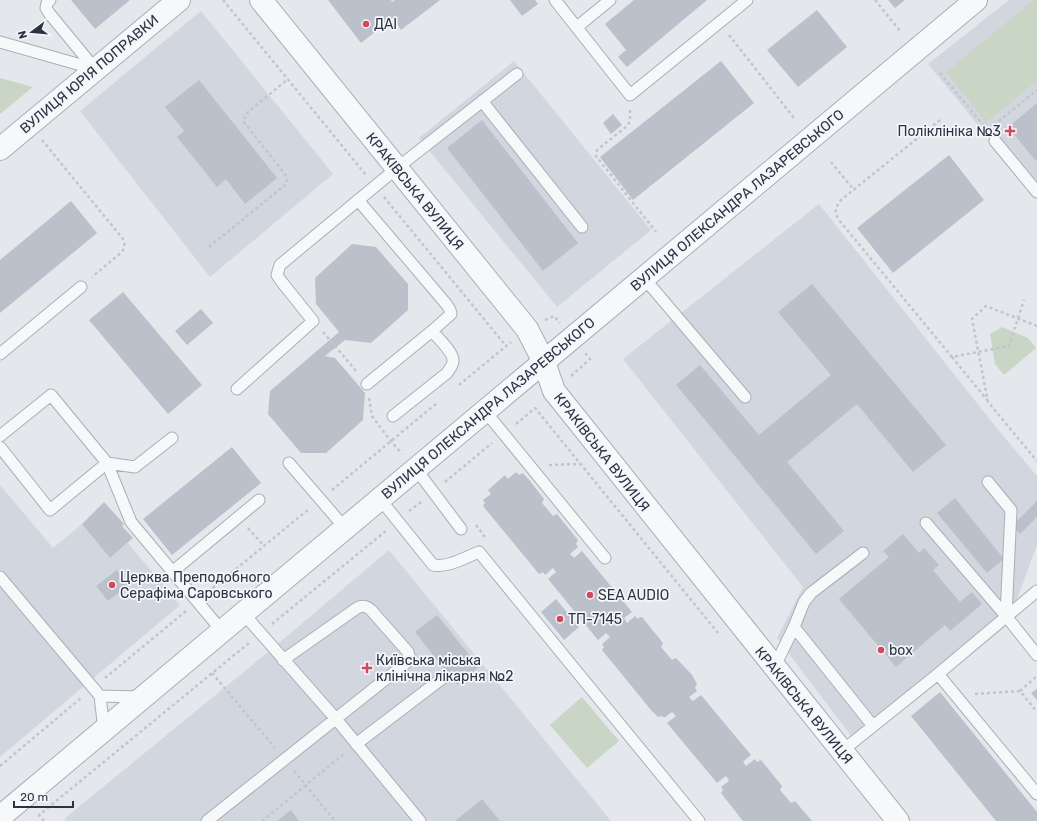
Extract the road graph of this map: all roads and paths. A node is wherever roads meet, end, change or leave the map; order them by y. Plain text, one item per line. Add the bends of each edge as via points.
1 (50, 0) edge
2 (179, 0) edge
3 (261, 0) edge
4 (555, 0) edge
5 (610, 0) edge
6 (747, 0) edge
7 (875, 0) edge
8 (976, 0) edge
9 (719, 23) junction
10 (576, 27) junction
11 (900, 31) dead end
12 (0, 42) edge
13 (95, 69) junction
14 (940, 73) dead end
15 (517, 74) dead end
16 (288, 79) dead end
17 (1037, 90) edge
18 (630, 95) junction
19 (482, 102) junction
20 (794, 118) dead end
21 (940, 120) dead end
22 (38, 136) dead end
23 (995, 141) dead end
24 (0, 149) edge
25 (831, 162) dead end
26 (397, 168) junction
27 (854, 190) junction
28 (1037, 192) edge
29 (358, 200) junction
30 (582, 227) dead end
31 (656, 232) dead end
32 (209, 247) dead end
33 (644, 278) junction
34 (82, 287) joint
35 (1024, 300) dead end
36 (1018, 319) junction
37 (1037, 326) edge
38 (432, 331) junction
39 (506, 346) dead end
40 (979, 352) junction
41 (0, 354) edge
42 (952, 358) junction
43 (544, 362) junction
44 (367, 384) dead end
45 (458, 386) dead end
46 (237, 389) dead end
47 (745, 397) dead end
48 (439, 401) dead end
49 (988, 402) junction
50 (485, 411) junction
51 (393, 416) dead end
52 (504, 433) junction
53 (0, 436) edge
54 (172, 438) dead end
55 (0, 447) edge
56 (1037, 461) edge
57 (107, 463) junction
58 (289, 463) dead end
59 (581, 464) junction
60 (530, 466) junction
61 (416, 469) junction
62 (988, 482) dead end
63 (433, 491) junction
64 (380, 499) junction
65 (259, 500) dead end
66 (321, 500) junction
67 (239, 516) junction
68 (397, 521) junction
69 (926, 523) dead end
70 (345, 528) junction
71 (462, 529) dead end
72 (264, 546) junction
73 (863, 553) dead end
74 (605, 558) dead end
75 (172, 572) junction
76 (0, 576) edge
77 (1037, 591) edge
78 (197, 602) junction
79 (243, 613) junction
80 (1006, 616) junction
81 (794, 627) junction
82 (222, 631) junction
83 (260, 634) junction
84 (721, 636) dead end
85 (1037, 655) edge
86 (283, 660) junction
87 (774, 668) junction
88 (938, 674) junction
89 (1037, 676) edge
90 (444, 677) dead end
91 (1020, 691) junction
92 (96, 692) junction
93 (955, 696) junction
94 (142, 698) junction
95 (1037, 712) edge
96 (336, 719) junction
97 (873, 726) junction
98 (104, 730) junction
99 (356, 744) junction
100 (842, 751) junction
101 (0, 766) edge
102 (1035, 788) edge
103 (0, 817) edge
104 (891, 817) edge
105 (44, 821) edge
106 (207, 821) edge
107 (262, 821) edge
108 (420, 821) edge
109 (698, 821) edge

1 - 13 lane via 46,8 49,13
2 - 13 street, ВУЛИЦЯ ЮРІЯ ПОПРАВКИ
3 - 26 street, КРАКІВСЬКА ВУЛИЦЯ
4 - 10 lane
5 - 10 lane
6 - 9 lane
7 - 11 path
8 - 33 street, ВУЛИЦЯ ОЛЕКСАНДРА ЛАЗАРЕВСЬКОГО
9 - 18 lane
9 - 20 path
10 - 18 lane
12 - 13 lane
13 - 24 street, ВУЛИЦЯ ЮРІЯ ПОПРАВКИ
14 - 17 path via 986,128 991,127
15 - 19 lane
16 - 32 path via 248,112 243,121 284,173 287,183
18 - 31 path via 627,126 597,150 596,156
19 - 26 lane
19 - 30 lane
21 - 27 path
22 - 34 path via 125,243 122,252
23 - 28 lane
25 - 27 path
26 - 29 lane
26 - 43 street, КРАКІВСЬКА ВУЛИЦЯ via 527,329
27 - 42 path via 836,207 835,214
29 - 38 lane via 450,310 451,314 447,319
29 - 46 lane via 280,265 278,275 281,281 313,321
33 - 43 street, ВУЛИЦЯ ОЛЕКСАНДРА ЛАЗАРЕВСЬКОГО
33 - 47 lane
34 - 41 lane
35 - 36 path
36 - 37 path
36 - 40 path via 1008,346
36 - 40 path via 986,306 972,319
38 - 44 lane
38 - 51 lane via 452,356 451,367 447,373
39 - 45 path
40 - 42 path
40 - 49 path
42 - 49 path
43 - 50 street, ВУЛИЦЯ ОЛЕКСАНДРА ЛАЗАРЕВСЬКОГО
43 - 87 street, КРАКІВСЬКА ВУЛИЦЯ via 554,392
48 - 66 path
49 - 56 path
50 - 52 lane
50 - 61 street, ВУЛИЦЯ ОЛЕКСАНДРА ЛАЗАРЕВСЬКОГО
52 - 59 path via 535,408
52 - 60 lane
52 - 63 path
53 - 57 lane via 51,395
54 - 57 lane via 135,467
55 - 57 lane via 50,510
57 - 75 lane via 131,522
58 - 66 lane
59 - 60 path
59 - 84 path
60 - 74 lane
61 - 63 lane
61 - 64 street, ВУЛИЦЯ ОЛЕКСАНДРА ЛАЗАРЕВСЬКОГО
62 - 80 lane via 1012,510
63 - 68 path
63 - 71 lane
64 - 68 lane
64 - 70 street, ВУЛИЦЯ ОЛЕКСАНДРА ЛАЗАРЕВСЬКОГО
65 - 67 lane
66 - 70 lane
66 - 72 path
67 - 72 path
67 - 75 lane
68 - 83 path
68 - 109 lane via 434,565 439,566 479,552
69 - 80 lane
70 - 79 street, ВУЛИЦЯ ОЛЕКСАНДРА ЛАЗАРЕВСЬКОГО
72 - 78 path
73 - 81 lane via 811,593 804,602
75 - 78 lane
76 - 92 lane
77 - 80 lane
78 - 82 lane
78 - 92 path
79 - 82 street, ВУЛИЦЯ ОЛЕКСАНДРА ЛАЗАРЕВСЬКОГО
79 - 83 lane
80 - 85 lane
80 - 88 lane
81 - 87 lane
81 - 97 lane
82 - 94 street, ВУЛИЦЯ ОЛЕКСАНДРА ЛАЗАРЕВСЬКОГО
83 - 86 lane
83 - 105 path via 39,815
86 - 96 lane
86 - 96 lane via 358,608 367,606 371,610 408,652 408,660
87 - 100 street, КРАКІВСЬКА ВУЛИЦЯ
88 - 93 lane
88 - 97 lane
89 - 91 path
90 - 99 lane
91 - 93 path
91 - 95 path
92 - 94 lane
92 - 98 lane
92 - 101 path
93 - 102 lane
94 - 98 street, ВУЛИЦЯ ОЛЕКСАНДРА ЛАЗАРЕВСЬКОГО
96 - 99 lane
96 - 106 lane
97 - 100 lane
98 - 103 street, ВУЛИЦЯ ОЛЕКСАНДРА ЛАЗАРЕВСЬКОГО
99 - 107 path
99 - 108 lane
100 - 104 street, КРАКІВСЬКА ВУЛИЦЯ

